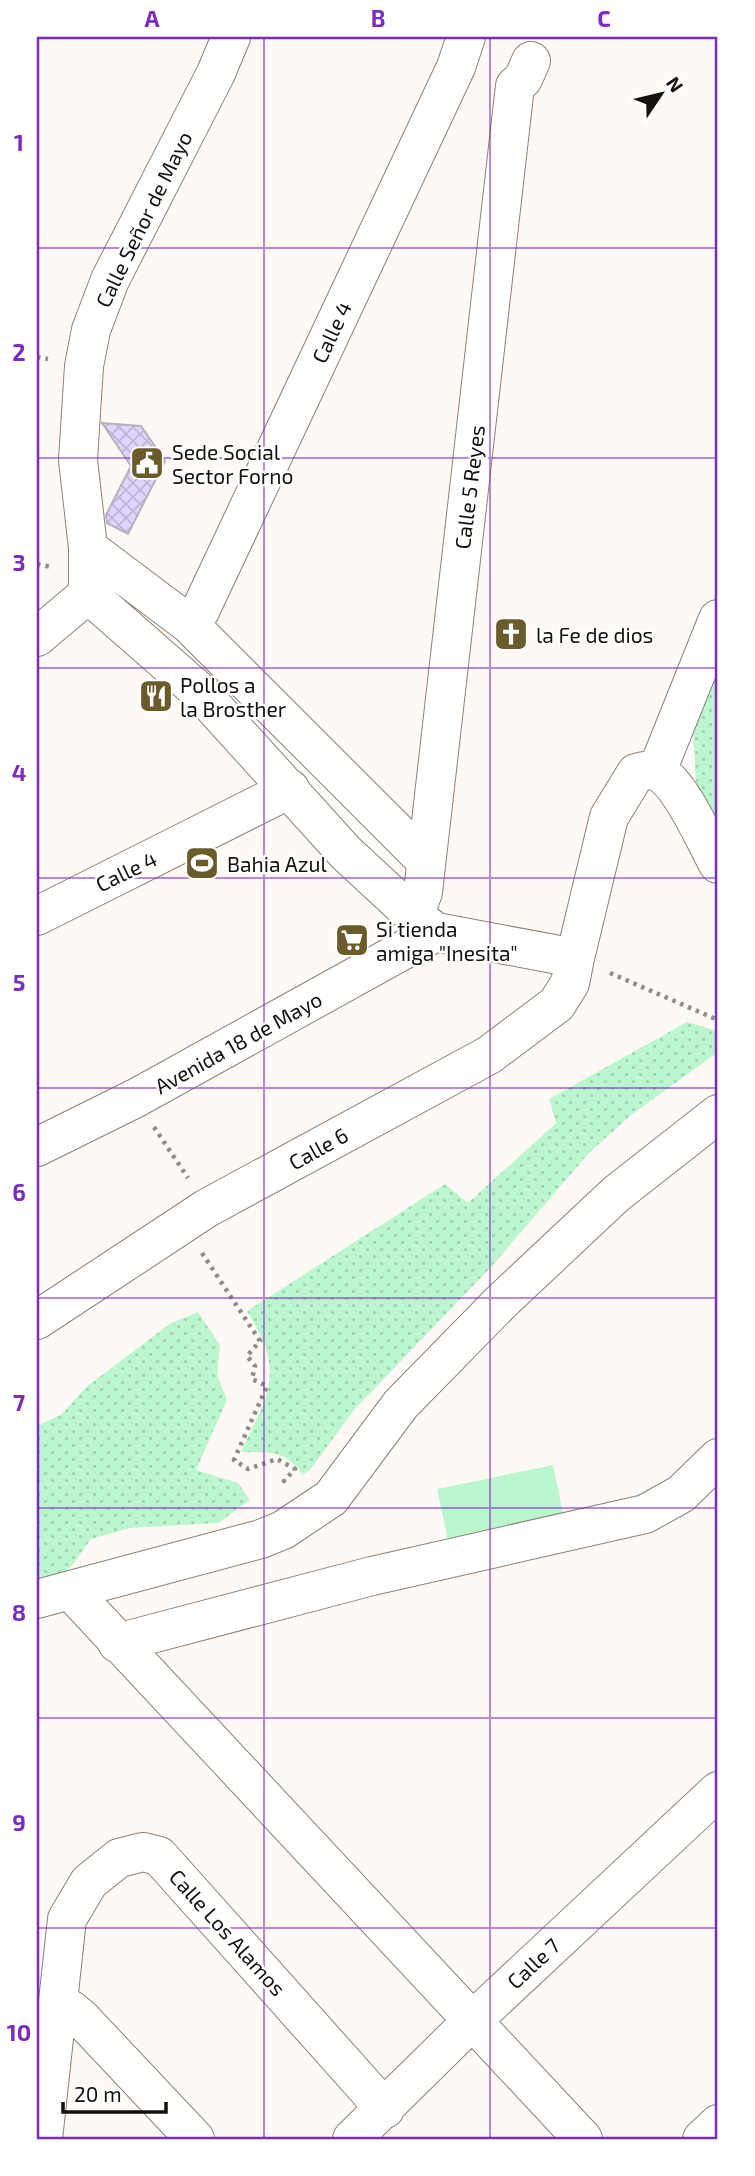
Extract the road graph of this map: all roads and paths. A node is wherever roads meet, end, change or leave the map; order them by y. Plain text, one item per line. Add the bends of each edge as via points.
1 (231, 37) edge
2 (466, 37) edge
3 (531, 61) dead end
4 (88, 548) junction
5 (88, 594) junction
6 (718, 619) edge
7 (190, 624) junction
8 (37, 637) edge
9 (657, 771) junction
10 (290, 789) junction
11 (426, 861) junction
12 (718, 864) edge
13 (37, 916) edge
14 (425, 924) junction
15 (575, 958) junction
16 (718, 1020) edge
17 (136, 1098) junction
18 (718, 1114) edge
19 (37, 1147) edge
20 (195, 1217) junction
21 (37, 1320) edge
22 (718, 1458) edge
23 (331, 1498) junction
24 (54, 1595) edge
25 (117, 1643) junction
26 (718, 1791) edge
27 (57, 2007) junction
28 (471, 2021) junction
29 (385, 2109) junction
30 (718, 2124) edge
31 (43, 2139) edge
32 (195, 2139) edge
33 (352, 2139) edge
34 (583, 2139) edge
35 (702, 2139) edge

1 - 4 street, Calle Señor de Mayo via 110,280 91,330 78,460
2 - 7 street, Calle 4 via 456,67
3 - 11 street, Calle 5 Reyes via 515,86
4 - 5 street, Calle Señor de Mayo
4 - 7 street
5 - 8 street
5 - 10 street via 201,693
6 - 9 street
7 - 11 street
9 - 12 street via 681,797
9 - 15 street, Calle 6 via 636,773 609,817
10 - 13 street, Calle 4
10 - 14 street via 346,853
11 - 14 street, Calle 5 Reyes via 422,892
14 - 15 street
14 - 17 street, Avenida 18 de Mayo
15 - 16 path
15 - 20 street, Calle 6 via 570,983 557,1004 489,1055
17 - 19 street, Avenida 18 de Mayo
17 - 20 path
18 - 23 street via 616,1194 500,1303 401,1404
20 - 21 street, Calle 6
20 - 23 path via 260,1341 247,1356 255,1366 252,1379 267,1386 234,1460 248,1469 277,1459 295,1469 284,1481 306,1494
22 - 25 street via 681,1494 645,1514 372,1576
23 - 24 street via 261,1539
24 - 25 street
25 - 28 street
26 - 28 street, Calle 7
27 - 29 street, Calle Los Alamos via 67,1919 89,1882 119,1858 143,1852 159,1856
27 - 31 street, Calle Los Alamos
27 - 32 street via 82,2018
28 - 29 street, Calle 7
28 - 34 street
29 - 33 street, Calle 7
30 - 35 street

